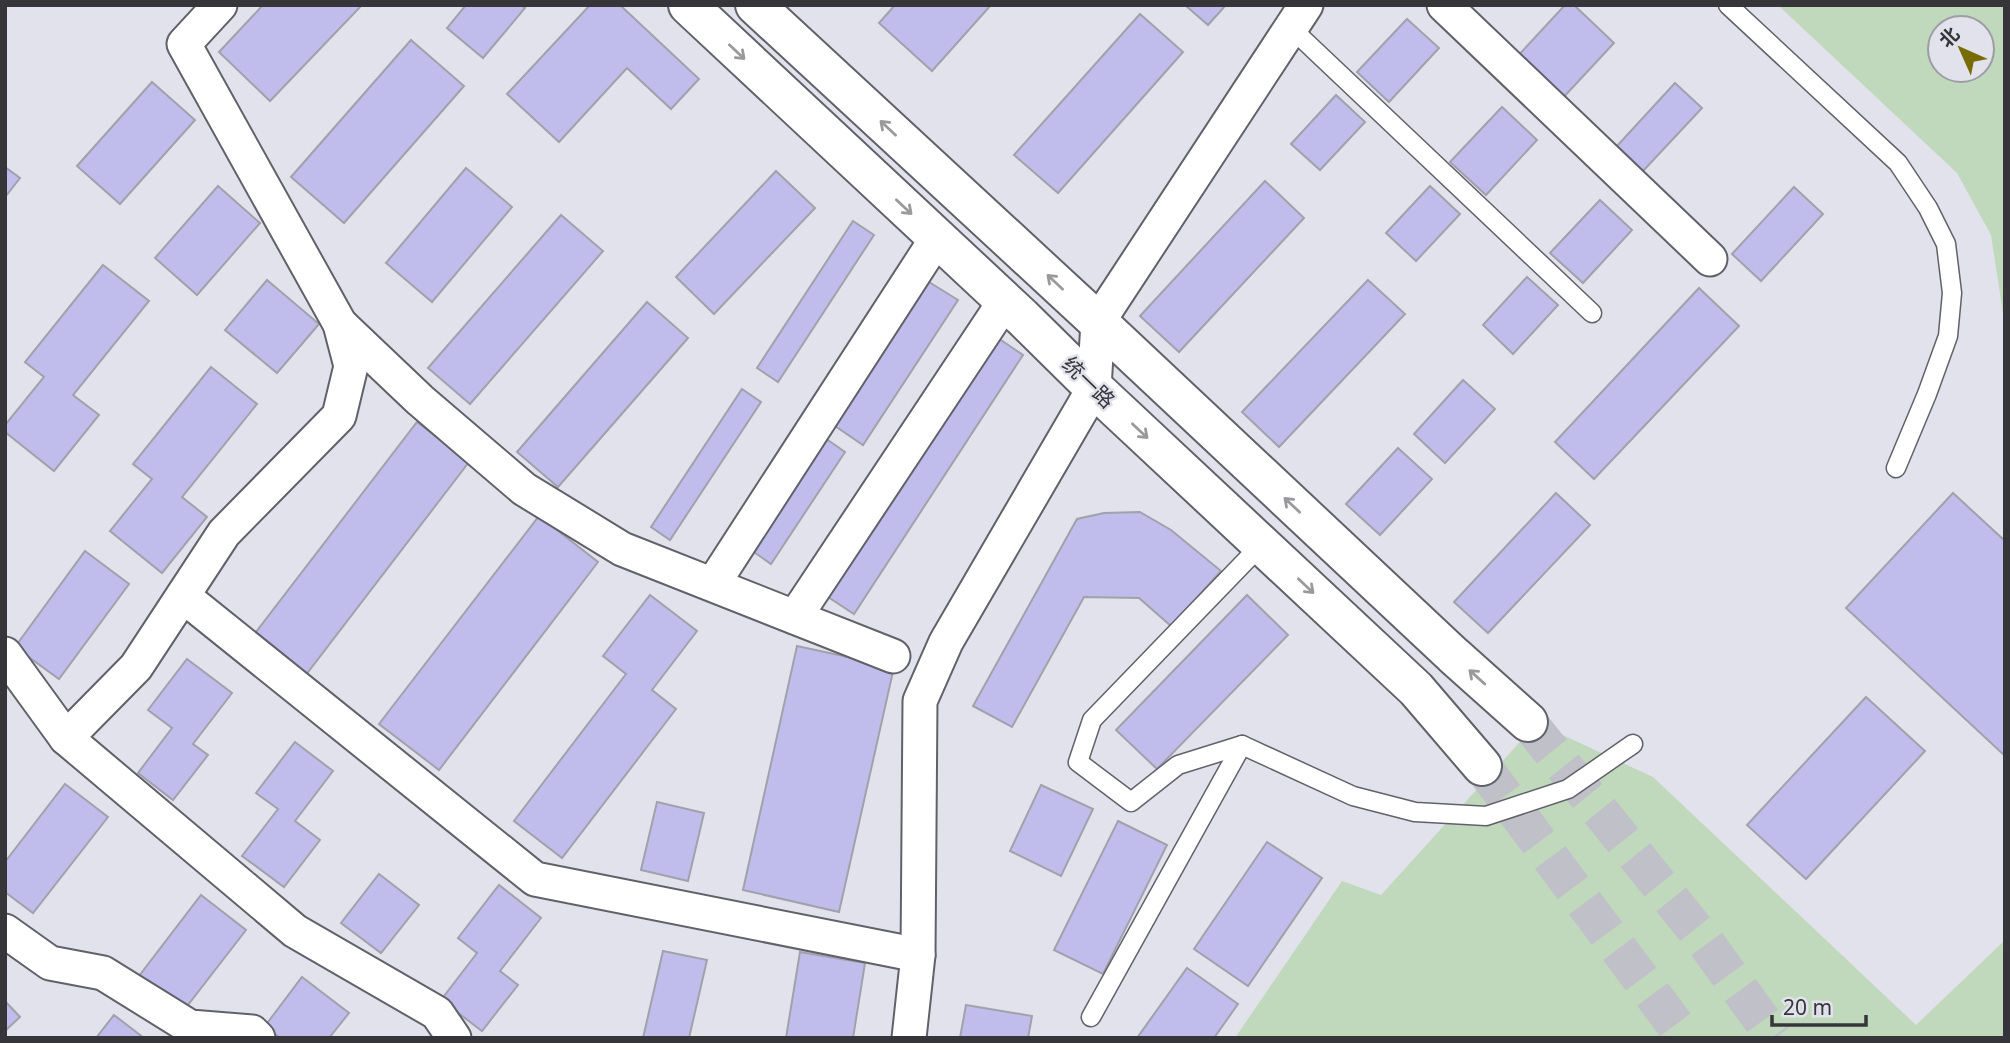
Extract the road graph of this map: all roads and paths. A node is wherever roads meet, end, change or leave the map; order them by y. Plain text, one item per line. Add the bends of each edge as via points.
1 (220, 5) edge
2 (688, 5) edge
3 (755, 5) edge
4 (1444, 5) edge
5 (1728, 5) edge
6 (1298, 17) edge
7 (937, 238) junction
8 (1710, 259) dead end
9 (1005, 300) junction
10 (1592, 313) dead end
11 (1098, 322) junction
12 (340, 324) junction
13 (1094, 388) junction
14 (1896, 468) dead end
15 (1262, 544) junction
16 (713, 584) junction
17 (183, 596) junction
18 (795, 617) junction
19 (5, 653) edge
20 (894, 656) dead end
21 (1528, 722) tunnel mouth
22 (66, 738) junction
23 (1633, 744) dead end
24 (1242, 745) junction
25 (1482, 766) tunnel mouth
26 (5, 931) edge
27 (918, 955) junction
28 (1091, 1017) dead end
29 (258, 1038) edge
30 (454, 1038) edge
31 (909, 1038) edge

1 - 12 street via 184,44
2 -> 7 main road, 统一路
11 -> 3 main road
4 - 8 street
5 - 14 lane via 1898,163 1946,244 1952,293 1948,336
6 - 10 lane
6 - 11 street
7 - 9 main road, 统一路
7 - 16 street
9 - 13 main road, 统一路
9 - 18 street
11 - 13 street
21 -> 11 main road
12 - 16 street via 524,489 622,549
12 - 17 street via 351,366 339,416 224,533
13 -> 15 main road, 统一路
13 - 27 street via 946,642 920,701
15 - 24 lane via 1092,720 1078,762 1131,802 1178,765
15 -> 25 main road, 统一路 via 1416,689
16 - 18 street
17 - 22 street via 136,667
17 - 27 street via 535,879
18 - 20 street
19 - 22 street
22 - 30 street via 295,931 437,1013
23 - 24 lane via 1568,789 1486,816 1415,812 1353,796
24 - 28 lane
26 - 29 street via 50,963 103,973 190,1027 252,1032
27 - 31 street

